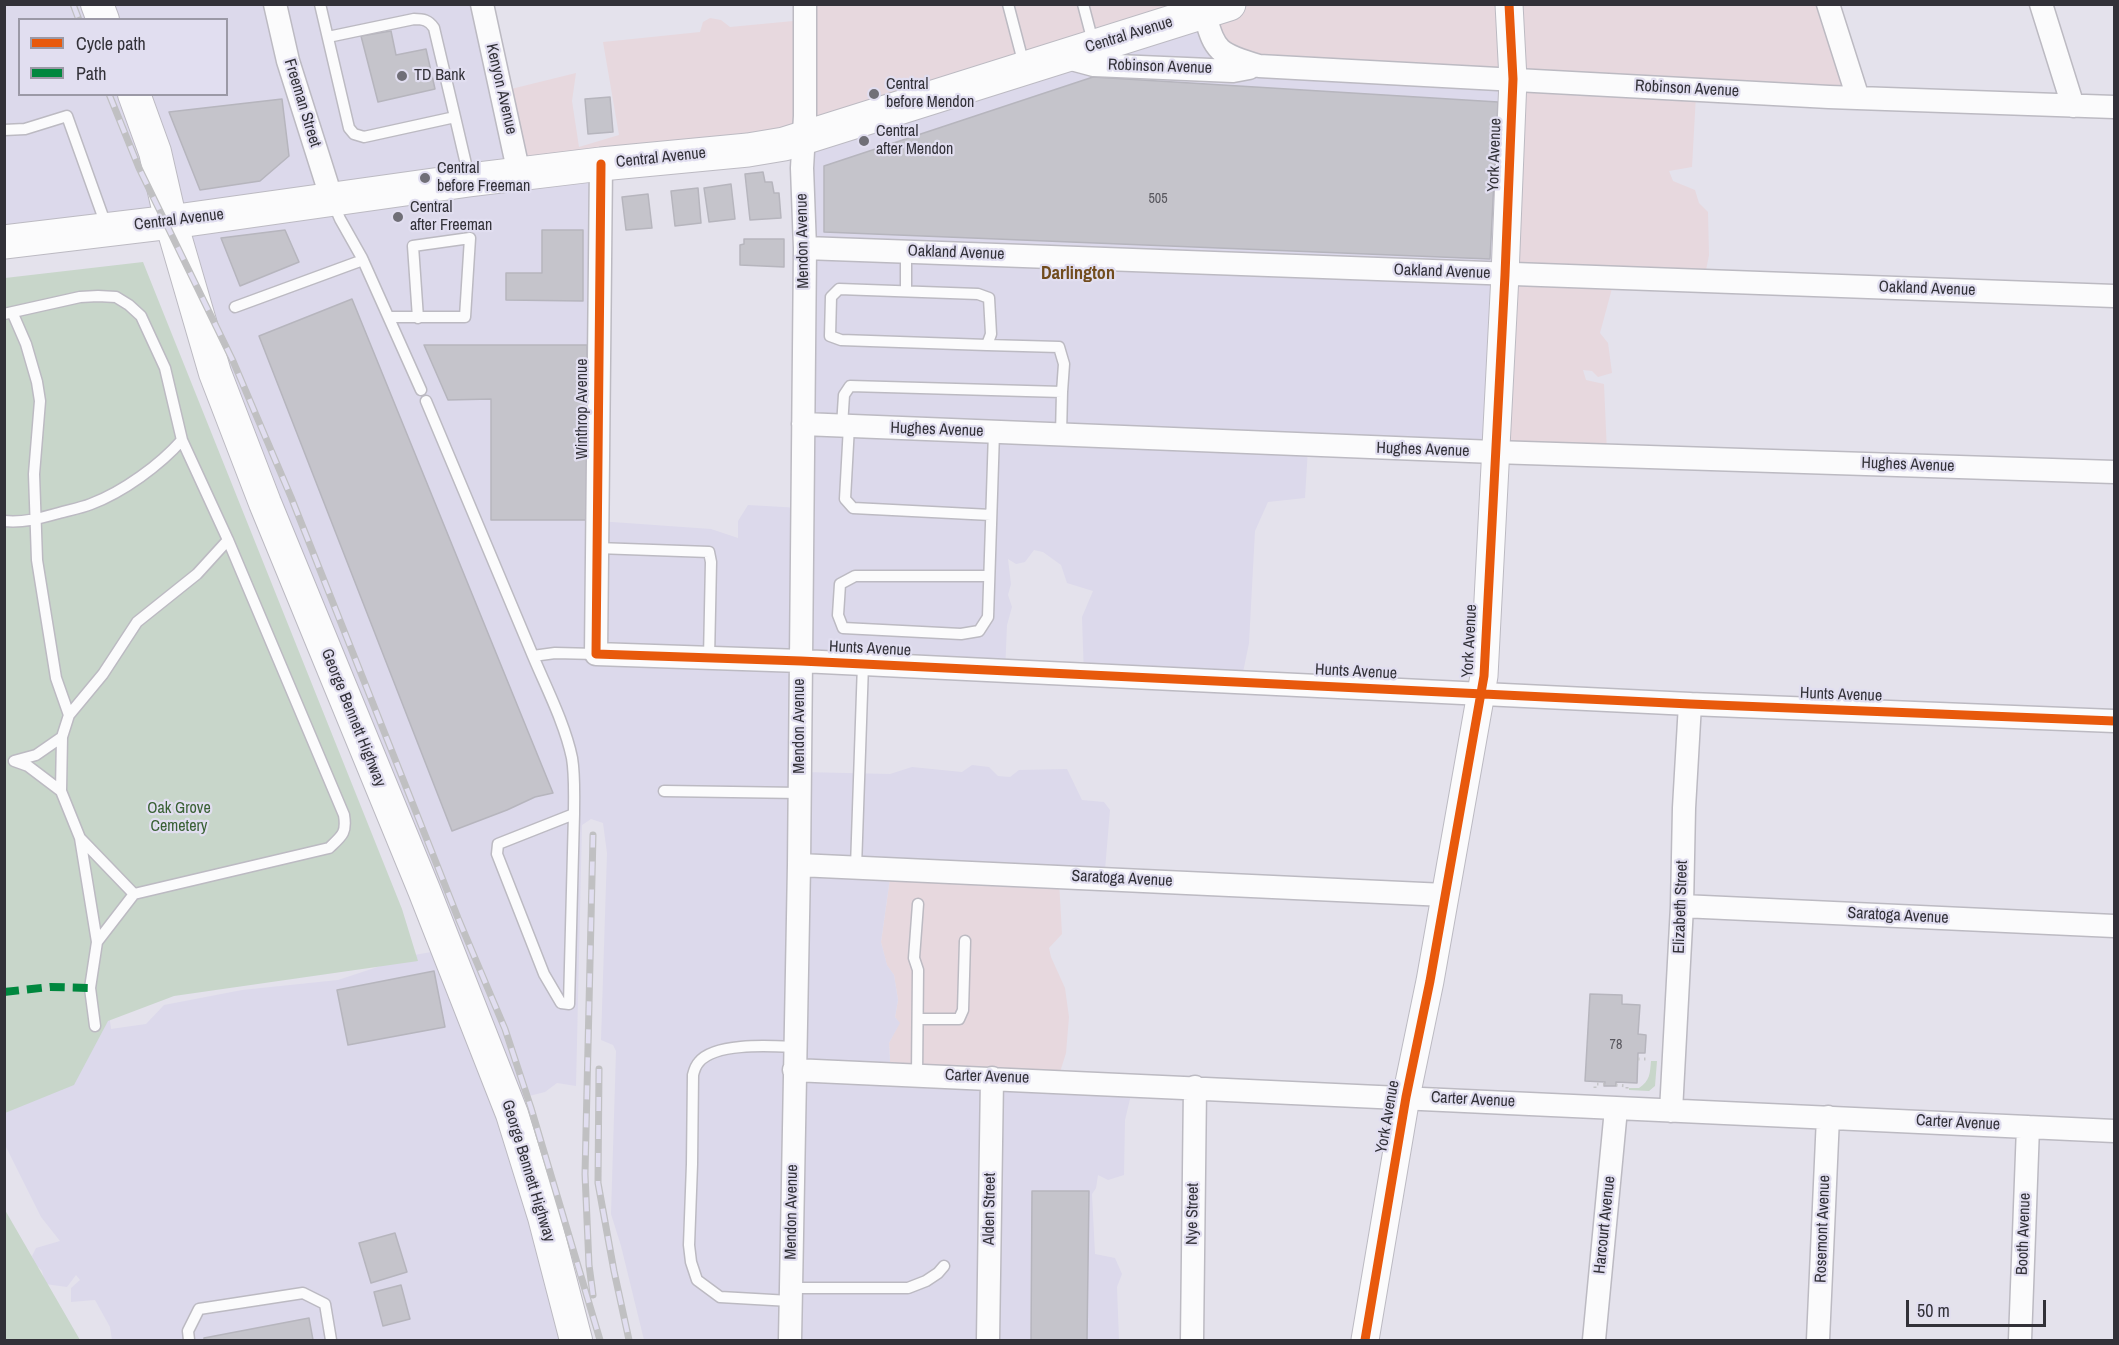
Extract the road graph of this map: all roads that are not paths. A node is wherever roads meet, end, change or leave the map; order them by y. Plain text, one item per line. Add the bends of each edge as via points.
1 (97, 4) edge
2 (275, 4) edge
3 (320, 4) edge
4 (482, 4) edge
5 (805, 4) edge
6 (1008, 4) edge
7 (1083, 4) edge
8 (1509, 4) edge
9 (1828, 4) edge
10 (2041, 4) edge
11 (1211, 7) edge
12 (103, 18) edge
13 (328, 37) junction
14 (1094, 46) junction
15 (1060, 56) junction
16 (1259, 66) junction
17 (1025, 68) junction
18 (1513, 79) junction
19 (135, 96) edge
20 (1858, 98) junction
21 (2073, 106) junction
22 (2115, 107) edge
23 (454, 117) junction
24 (4, 130) edge
25 (803, 139) junction
26 (601, 164) junction
27 (519, 174) junction
28 (469, 180) junction
29 (332, 200) junction
30 (171, 222) junction
31 (107, 229) junction
32 (4, 242) edge
33 (805, 248) junction
34 (906, 251) junction
35 (363, 260) junction
36 (1505, 275) junction
37 (906, 290) junction
38 (2115, 296) edge
39 (235, 307) dead end
40 (9, 314) edge
41 (389, 317) junction
42 (418, 318) junction
43 (987, 345) junction
44 (422, 390) dead end
45 (1062, 392) junction
46 (426, 401) dead end
47 (803, 424) junction
48 (845, 426) junction
49 (994, 432) junction
50 (1061, 435) junction
51 (182, 440) junction
52 (1494, 452) junction
53 (2115, 472) edge
54 (991, 515) junction
55 (36, 520) junction
56 (4, 521) edge
57 (228, 540) junction
58 (597, 548) junction
59 (989, 576) junction
60 (596, 654) junction
61 (532, 656) junction
62 (709, 658) junction
63 (801, 661) junction
64 (863, 664) junction
65 (1482, 693) junction
66 (1690, 704) junction
67 (69, 715) junction
68 (2115, 721) edge
69 (62, 737) junction
70 (9, 760) edge
71 (61, 790) junction
72 (664, 791) dead end
73 (800, 793) junction
74 (574, 814) junction
75 (80, 838) junction
76 (799, 865) junction
77 (856, 867) junction
78 (134, 894) junction
79 (1445, 895) junction
80 (918, 904) dead end
81 (1682, 906) junction
82 (2115, 926) edge
83 (966, 941) dead end
84 (98, 942) junction
85 (918, 1019) junction
86 (95, 1026) dead end
87 (795, 1058) junction
88 (917, 1075) junction
89 (992, 1078) junction
90 (1195, 1087) junction
91 (1406, 1096) junction
92 (1616, 1109) junction
93 (1671, 1111) junction
94 (1828, 1117) junction
95 (2028, 1126) junction
96 (2115, 1131) edge
97 (944, 1266) dead end
98 (790, 1294) junction
99 (189, 1341) edge
100 (331, 1341) edge
101 (576, 1341) edge
102 (790, 1341) edge
103 (988, 1341) edge
104 (1192, 1341) edge
105 (1365, 1341) edge
106 (1594, 1341) edge
107 (1818, 1341) edge
108 (2020, 1341) edge

1 - 12 main road
2 - 29 street, Freeman Street via 288,61
3 - 13 lane
4 - 27 street, Kenyon Avenue
5 - 25 street, Mendon Avenue
6 - 17 lane
7 - 14 lane
8 - 18 street, York Avenue
9 - 20 street
10 - 21 street
11 - 14 main road, Central Avenue
11 - 16 street, Robinson Avenue via 1211,38 1219,49 1231,58
13 - 23 lane via 414,19 431,23
13 - 23 lane via 349,128 354,134 364,137
14 - 15 main road, Central Avenue
15 - 16 street, Robinson Avenue via 1094,65 1233,71
15 - 17 main road, Central Avenue
16 - 18 street, Robinson Avenue
17 - 25 main road, Central Avenue
18 - 20 street, Robinson Avenue
18 - 36 street, York Avenue
19 - 30 main road, George Bennett Highway via 155,152
20 - 21 street, Robinson Avenue
21 - 22 street, Robinson Avenue
23 - 28 lane
24 - 31 lane via 25,129 67,116
25 - 26 main road, Central Avenue via 748,150
25 - 33 street, Mendon Avenue
26 - 27 main road, Central Avenue
26 - 58 street, Winthrop Avenue
27 - 28 main road, Central Avenue
28 - 29 main road, Central Avenue
29 - 30 main road, Central Avenue
29 - 35 lane
30 - 31 main road, Central Avenue
30 - 101 main road, George Bennett Highway via 215,373 512,1114
31 - 32 main road, Central Avenue
33 - 34 street, Oakland Avenue
33 - 47 street, Mendon Avenue
34 - 36 street, Oakland Avenue
34 - 37 lane
35 - 39 lane
35 - 41 lane
36 - 38 street, Oakland Avenue
36 - 52 street, York Avenue
37 - 43 lane via 989,298 991,334
37 - 43 lane via 839,289 831,297 830,336 841,340
40 - 51 lane via 80,297 116,297 129,305 147,326 165,368
40 - 55 lane via 32,361 39,392 34,474
41 - 42 lane
41 - 44 lane
42 - 42 lane via 465,317 470,238 413,246
43 - 45 lane via 1059,347 1064,364
45 - 48 lane via 850,386 844,395
45 - 50 lane
46 - 61 lane
47 - 48 street, Hughes Avenue
47 - 63 street, Mendon Avenue
48 - 49 street, Hughes Avenue
48 - 54 lane via 845,499 853,508
49 - 50 street, Hughes Avenue
49 - 54 lane
50 - 52 street, Hughes Avenue
51 - 55 lane via 169,455 118,490 92,504
51 - 57 lane
52 - 53 street, Hughes Avenue
52 - 65 street, York Avenue
54 - 59 lane
55 - 56 lane
55 - 67 lane via 37,561 50,648
57 - 67 lane via 179,590 137,622 103,674
57 - 78 lane via 346,826 329,848
58 - 60 street, Winthrop Avenue
58 - 62 lane via 709,552
59 - 59 lane via 855,576 840,584 838,615 843,628 961,634 979,631 988,617
60 - 61 lane
60 - 62 street, Hunts Avenue
61 - 74 lane via 572,758
62 - 63 street, Hunts Avenue
63 - 64 street, Hunts Avenue
63 - 73 street, Mendon Avenue
64 - 65 street, Hunts Avenue
64 - 77 lane
65 - 66 street, Hunts Avenue
65 - 79 street, York Avenue
66 - 68 street, Hunts Avenue
66 - 81 street, Elizabeth Street
67 - 69 lane
69 - 70 lane via 36,755
69 - 71 lane
70 - 71 lane via 28,766
71 - 75 lane
72 - 73 lane
73 - 76 street, Mendon Avenue
74 - 74 lane via 571,975 569,1004 561,1003 544,974 497,854 498,844
75 - 78 lane
75 - 84 lane
76 - 77 street, Saratoga Avenue
76 - 87 street, Mendon Avenue
77 - 79 street, Saratoga Avenue
78 - 84 lane
79 - 91 street, York Avenue
80 - 85 lane via 914,958 918,970
81 - 82 street, Saratoga Avenue
81 - 93 street, Elizabeth Street
83 - 85 lane via 963,1010 959,1019
84 - 86 lane via 90,987
85 - 88 lane
87 - 88 street, Carter Avenue
87 - 98 street, Mendon Avenue
87 - 98 lane via 755,1045 711,1053 699,1061 693,1075 689,1245 697,1280 720,1298
88 - 89 street, Carter Avenue
89 - 90 street, Carter Avenue
89 - 103 street, Alden Street
90 - 91 street, Carter Avenue
90 - 104 street, Nye Street
91 - 92 street, Carter Avenue
91 - 105 street, York Avenue
92 - 93 street, Carter Avenue
92 - 106 street, Harcourt Avenue
93 - 94 street, Carter Avenue
94 - 95 street, Carter Avenue
94 - 107 street, Rosemont Avenue
95 - 96 street, Carter Avenue
95 - 108 street, Booth Avenue
97 - 98 lane via 926,1281 908,1288
98 - 102 street, Mendon Avenue
99 - 100 lane via 188,1331 199,1309 303,1293 325,1304

